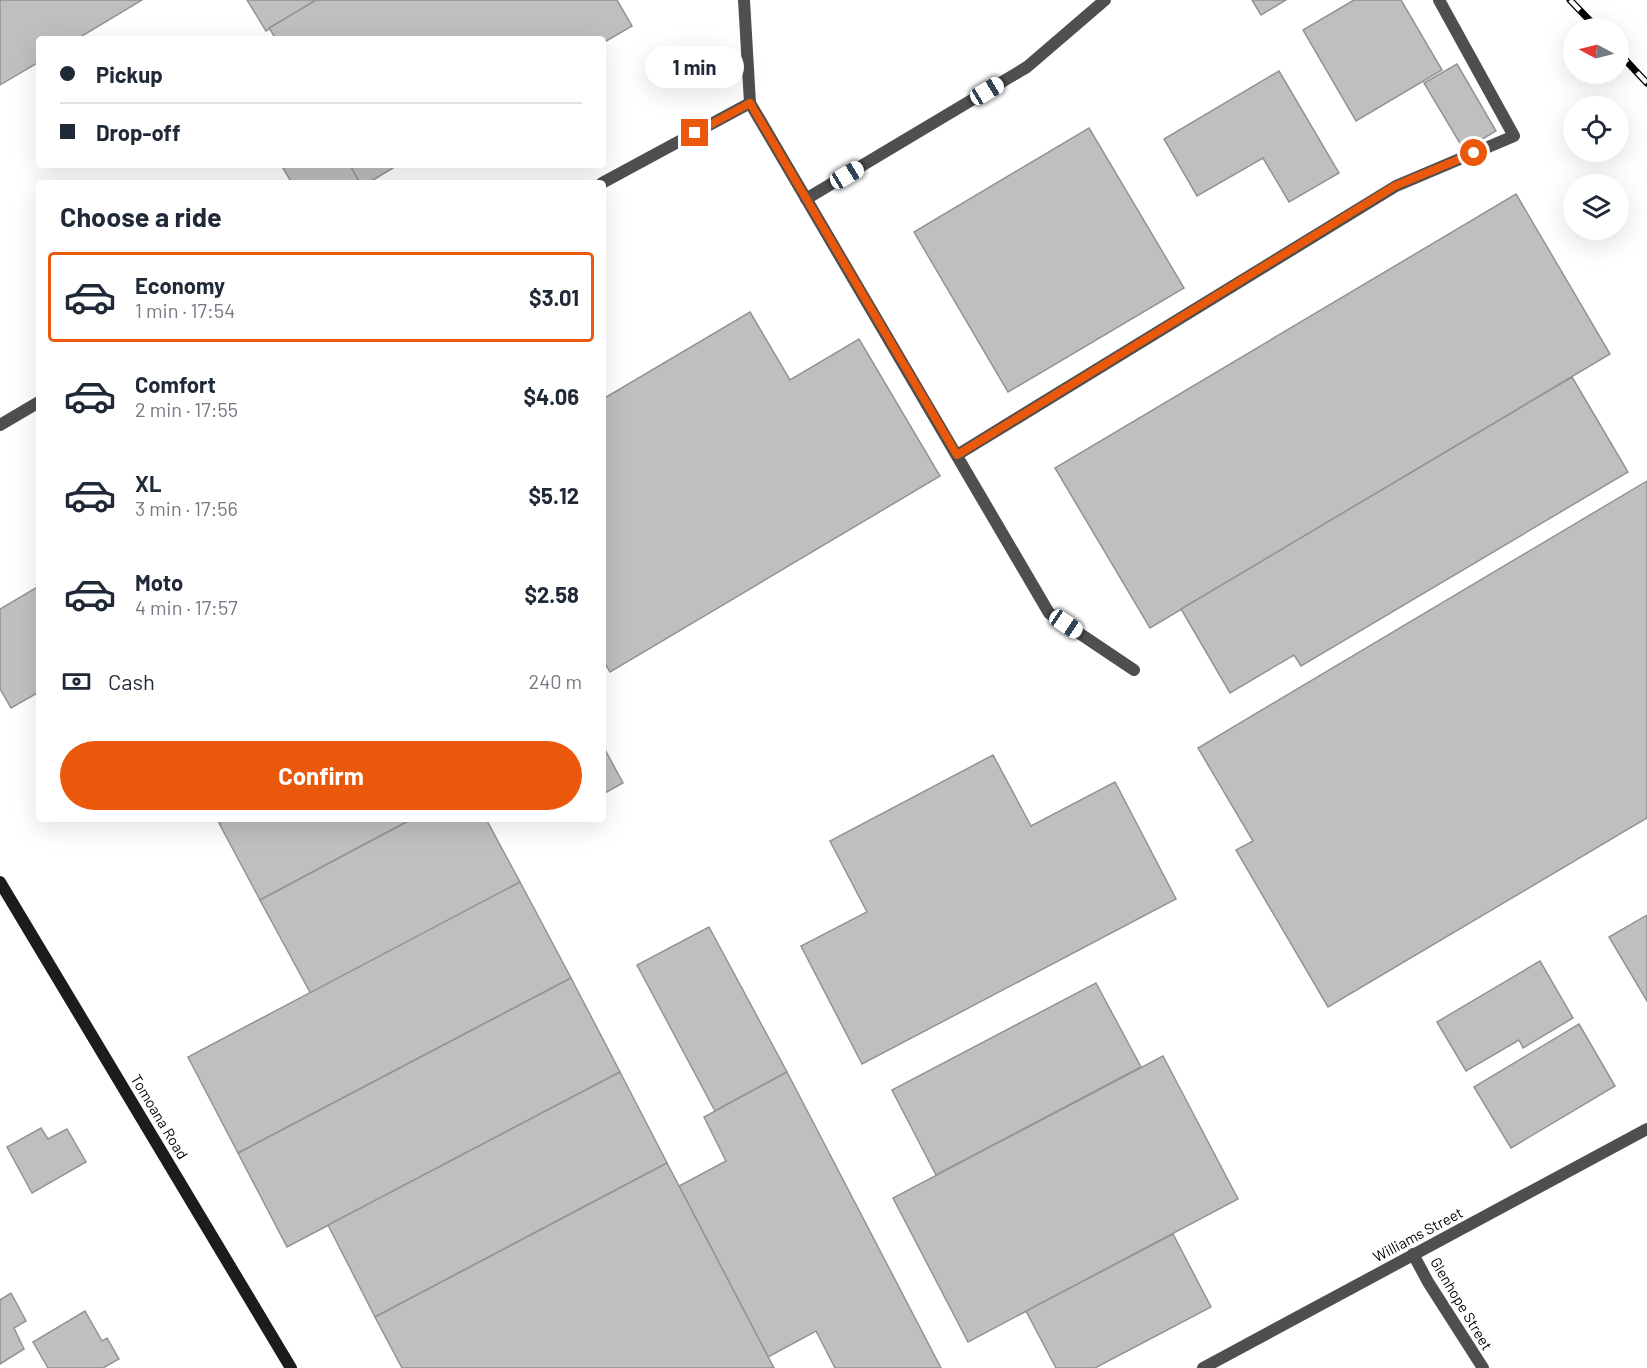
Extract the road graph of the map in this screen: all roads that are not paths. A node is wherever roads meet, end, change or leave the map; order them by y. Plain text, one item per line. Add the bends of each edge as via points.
1 (744, 0) edge
2 (1105, 0) edge
3 (1439, 0) edge
4 (750, 103) junction
5 (606, 181) edge
6 (807, 199) junction
7 (36, 404) edge
8 (0, 425) edge
9 (957, 455) junction
10 (1134, 670) dead end
11 (0, 882) edge
12 (1647, 1129) edge
13 (1413, 1254) junction
14 (291, 1368) edge
15 (1203, 1368) edge
16 (1483, 1368) edge

1 - 4 street
2 - 6 street via 1027,67
3 - 9 street via 1514,136 1395,186
4 - 5 street
4 - 6 street
6 - 9 street
7 - 8 street
9 - 10 street via 1049,613
11 - 14 street, Tomoana Road
12 - 13 street, Williams Street
13 - 15 street, Williams Street
13 - 16 street, Glenhope Street

